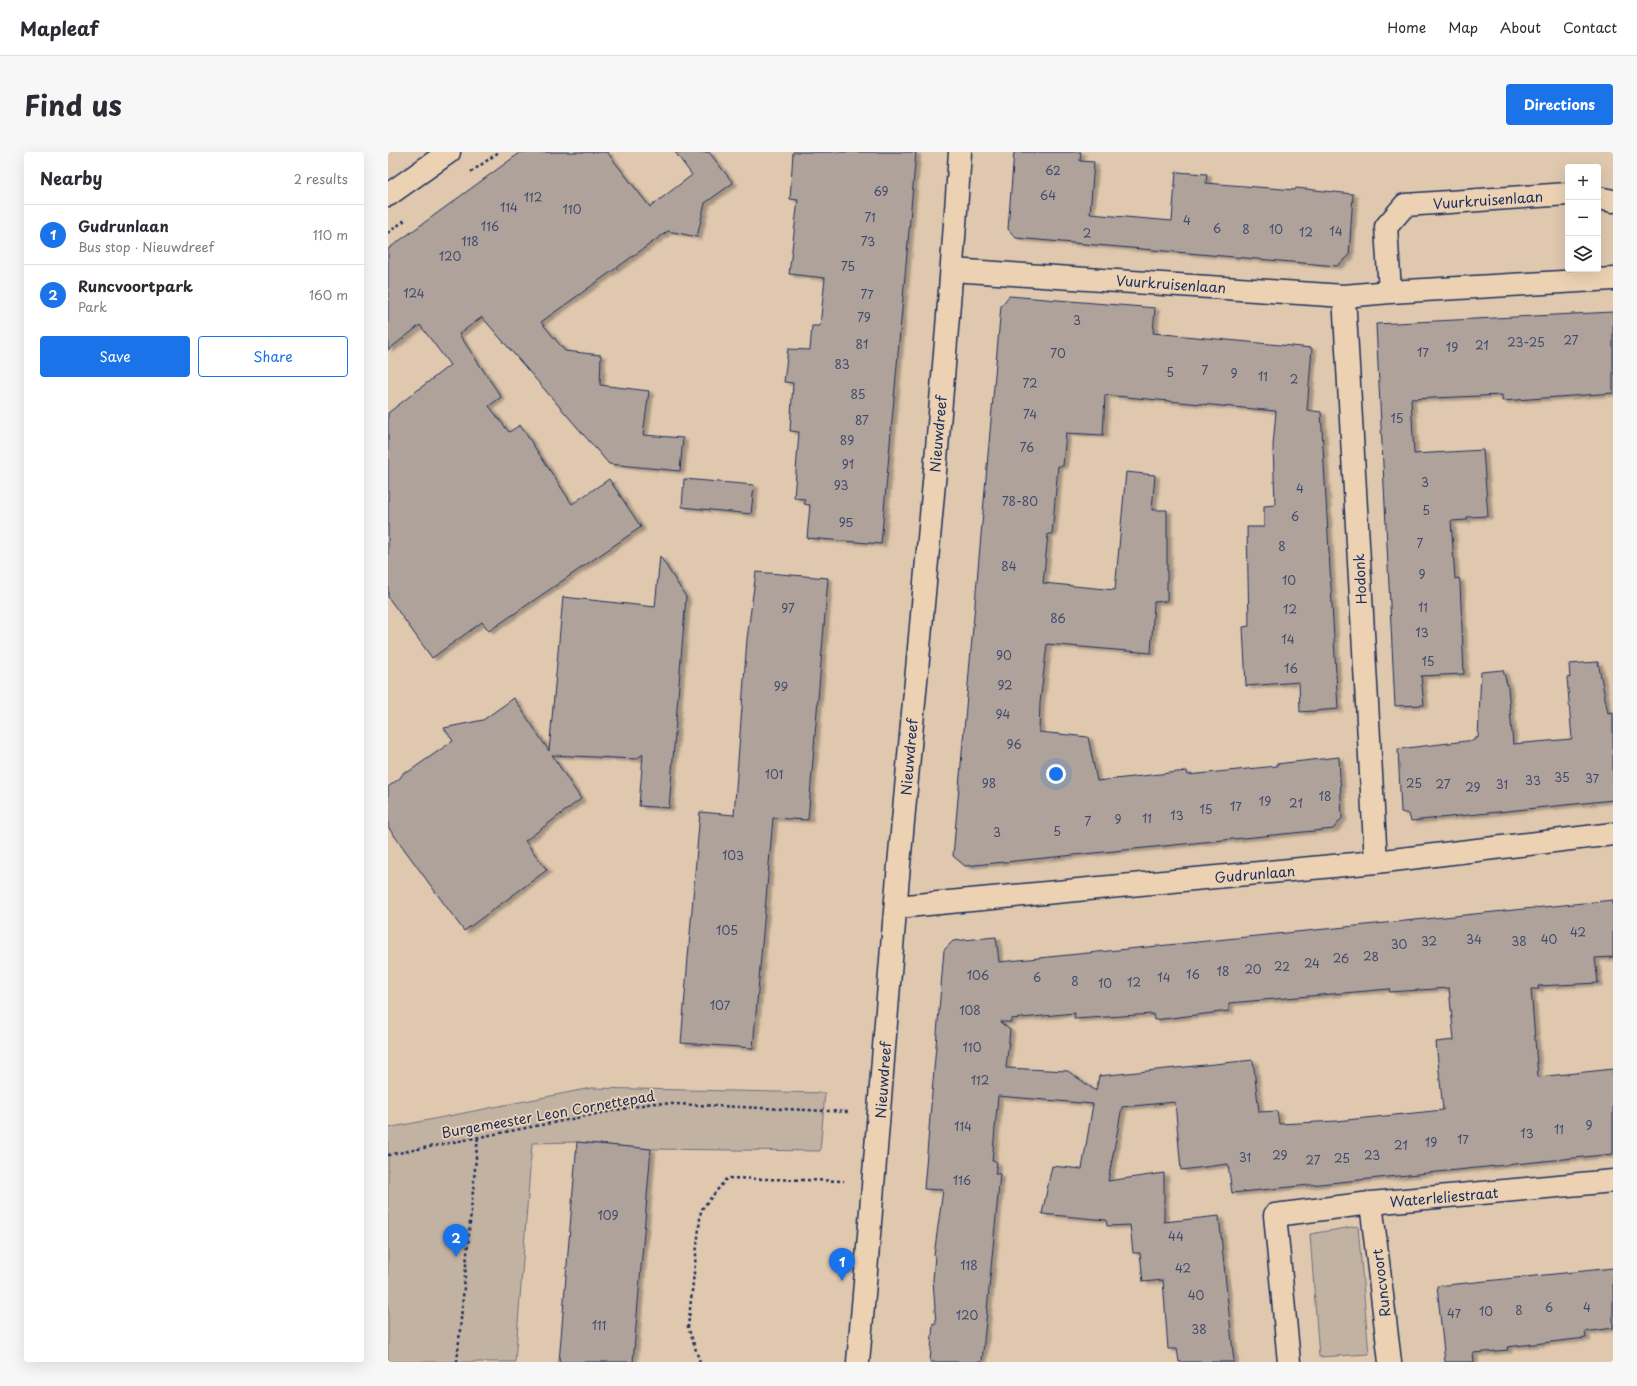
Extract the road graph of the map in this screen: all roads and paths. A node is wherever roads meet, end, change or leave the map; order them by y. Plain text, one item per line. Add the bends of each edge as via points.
1 (449, 152) edge
2 (960, 152) edge
3 (390, 188) edge
4 (1565, 194) edge
5 (1601, 199) edge
6 (1613, 201) edge
7 (407, 219) dead end
8 (388, 233) edge
9 (952, 270) junction
10 (1613, 279) edge
11 (1390, 292) junction
12 (1344, 296) junction
13 (1613, 834) edge
14 (1376, 862) junction
15 (896, 908) junction
16 (880, 1114) junction
17 (478, 1136) junction
18 (388, 1155) edge
19 (1613, 1181) edge
20 (874, 1182) junction
21 (1371, 1203) junction
22 (457, 1362) edge
23 (700, 1362) edge
24 (858, 1362) edge
25 (1289, 1362) edge
26 (1390, 1362) edge

1 - 3 street
2 - 9 street, Nieuwdreef
4 - 11 street, Vuurkruisenlaan via 1405,205 1386,227
5 - 6 street
7 - 8 path
9 - 12 street, Vuurkruisenlaan
9 - 15 street, Nieuwdreef
10 - 11 street, Vuurkruisenlaan
11 - 12 street, Vuurkruisenlaan
12 - 14 street, Hodonk
13 - 14 street, Gudrunlaan
14 - 15 street, Gudrunlaan
15 - 16 street, Nieuwdreef
16 - 17 path, Burgemeester Leon Cornettepad via 653,1103
16 - 20 street, Nieuwdreef
17 - 18 path, Burgemeester Leon Cornettepad
17 - 22 path
19 - 21 street, Waterleliestraat
20 - 23 path via 727,1178 701,1210 688,1327
20 - 24 street, Nieuwdreef
21 - 25 street, Waterleliestraat via 1275,1215
21 - 26 street, Runcvoort

